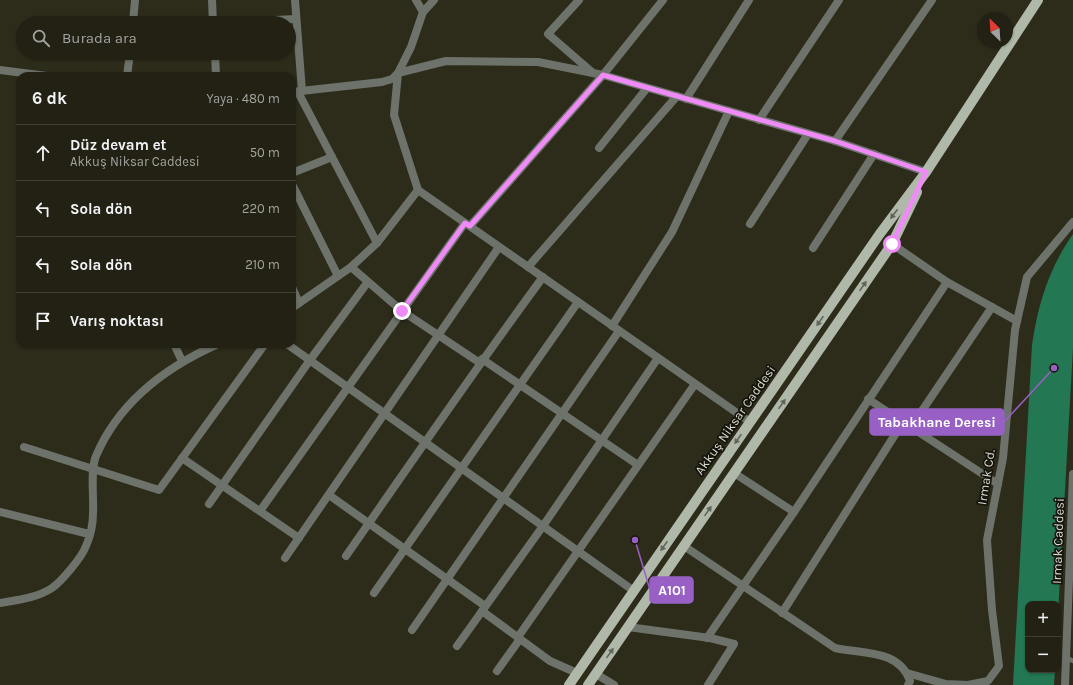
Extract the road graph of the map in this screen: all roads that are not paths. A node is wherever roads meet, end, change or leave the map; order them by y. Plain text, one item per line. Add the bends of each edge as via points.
1 (135, 0) edge
2 (212, 0) edge
3 (295, 0) edge
4 (416, 0) edge
5 (434, 0) edge
6 (579, 0) edge
7 (663, 0) edge
8 (750, 0) edge
9 (839, 0) edge
10 (932, 0) edge
11 (1038, 0) edge
12 (422, 12) junction
13 (134, 16) edge
14 (213, 16) edge
15 (296, 16) edge
16 (296, 19) edge
17 (129, 60) edge
18 (215, 60) edge
19 (0, 70) edge
20 (16, 72) edge
21 (128, 72) edge
22 (216, 72) edge
23 (594, 73) junction
24 (398, 74) junction
25 (603, 75) junction
26 (647, 88) junction
27 (297, 92) edge
28 (677, 96) junction
29 (686, 99) junction
30 (729, 111) junction
31 (759, 120) junction
32 (808, 134) junction
33 (835, 141) junction
34 (599, 148) dead end
35 (874, 154) junction
36 (332, 156) junction
37 (296, 171) edge
38 (926, 172) junction
39 (418, 190) junction
40 (296, 192) edge
41 (1073, 222) edge
42 (750, 224) dead end
43 (468, 225) junction
44 (376, 243) junction
45 (892, 244) junction
46 (499, 247) junction
47 (813, 248) dead end
48 (351, 267) junction
49 (528, 267) junction
50 (338, 276) junction
51 (543, 277) junction
52 (947, 282) junction
53 (368, 283) junction
54 (296, 296) edge
55 (578, 302) junction
56 (299, 303) junction
57 (296, 305) edge
58 (992, 307) junction
59 (402, 311) junction
60 (1017, 321) junction
61 (612, 326) junction
62 (619, 331) junction
63 (438, 337) junction
64 (176, 348) edge
65 (209, 348) edge
66 (262, 348) edge
67 (293, 348) edge
68 (658, 358) junction
69 (310, 360) junction
70 (481, 361) junction
71 (182, 362) junction
72 (521, 384) junction
73 (695, 384) junction
74 (348, 387) junction
75 (868, 399) junction
76 (562, 413) junction
77 (385, 414) junction
78 (750, 422) junction
79 (903, 422) junction
80 (911, 427) junction
81 (601, 440) junction
82 (426, 443) junction
83 (24, 447) dead end
84 (182, 458) junction
85 (638, 465) junction
86 (94, 468) junction
87 (462, 469) junction
88 (734, 473) junction
89 (1073, 474) edge
90 (998, 484) junction
91 (222, 485) junction
92 (329, 495) junction
93 (503, 498) junction
94 (209, 504) dead end
95 (260, 511) junction
96 (0, 512) edge
97 (794, 512) junction
98 (368, 524) junction
99 (543, 526) junction
100 (89, 534) junction
101 (299, 538) junction
102 (684, 546) junction
103 (405, 550) junction
104 (578, 551) junction
105 (346, 556) dead end
106 (286, 558) dead end
107 (446, 580) junction
108 (743, 587) junction
109 (634, 590) junction
110 (374, 594) dead end
111 (0, 604) edge
112 (484, 608) junction
113 (782, 613) junction
114 (628, 627) junction
115 (412, 630) dead end
116 (519, 638) junction
117 (707, 638) junction
118 (457, 646) dead end
119 (1069, 659) edge
120 (497, 671) dead end
121 (907, 672) junction
122 (577, 673) junction
123 (596, 674) junction
124 (569, 685) edge
125 (588, 685) edge
126 (614, 685) edge
127 (708, 685) edge
128 (908, 685) edge
129 (968, 685) edge
130 (1065, 685) edge

1 - 13 street
2 - 14 street
3 - 15 street
4 - 12 street
5 - 12 street
6 - 23 street via 548,34
7 - 25 street
8 - 29 street
9 - 31 street
10 - 33 street
11 - 38 main road, Akkuş Niksar Caddesi
12 - 24 street via 411,47
16 - 27 street
17 - 21 street
18 - 22 street
19 - 20 street
23 - 24 street via 538,62 446,61
23 - 25 street
24 - 27 street via 382,82
24 - 39 street via 394,115
25 - 26 street
25 - 43 street
26 - 28 street
26 - 34 street
27 - 36 street
28 - 29 street
28 - 49 street
29 - 30 street
30 - 31 street
30 - 61 street via 672,232
31 - 32 street
32 - 33 street
32 - 42 street
33 - 35 street
35 - 38 street
35 - 47 street
36 - 37 street
36 - 44 street
38 - 45 main road, Akkuş Niksar Caddesi
38 -> 78 main road, Akkuş Niksar Caddesi via 879,235
39 - 43 street
39 - 44 street
40 - 50 street
41 - 60 street, Irmak Cd. via 1028,277
43 - 46 street
43 - 59 street
44 - 48 street
45 - 52 street
88 -> 45 main road, Akkuş Niksar Caddesi
46 - 49 street
46 - 63 street
48 - 50 street
48 - 53 street
49 - 51 street
50 - 56 street
51 - 55 street
51 - 70 street
52 - 58 street
52 - 75 street
53 - 59 street
53 - 69 street
54 - 56 street
55 - 61 street
55 - 72 street
56 - 57 street
58 - 60 street
58 - 80 street
59 - 63 street
59 - 74 street
60 - 90 street, Irmak Cd.
61 - 62 street
62 - 68 street
62 - 76 street
63 - 70 street
63 - 77 street
64 - 71 street
65 - 71 street
66 - 84 street
67 - 69 street
68 - 73 street
68 - 81 street
69 - 74 street
69 - 91 street
70 - 72 street
70 - 82 street
71 - 86 street via 141,392 114,422 95,457
72 - 76 street
72 - 87 street
73 - 78 street
73 - 85 street
74 - 77 street
74 - 95 street
75 - 79 street
75 - 97 street
76 - 81 street
76 - 93 street
77 - 82 street
77 - 92 street
78 -> 109 main road, Akkuş Niksar Caddesi
79 - 80 street
79 - 113 street
80 - 90 street
81 - 85 street
81 - 99 street
82 - 87 street
82 - 98 street
83 - 86 street
84 - 86 street via 159,490
84 - 91 street
85 - 104 street
86 - 100 street via 93,514
87 - 93 street
87 - 103 street
88 - 97 street
102 -> 88 main road, Akkuş Niksar Caddesi
89 - 119 street, Irmak Caddesi
90 - 129 street, Irmak Cd. via 988,540 992,610 999,666 988,680
91 - 94 street
91 - 95 street
92 - 98 street
92 - 101 street
93 - 99 street
93 - 107 street
95 - 101 street
96 - 100 street
97 - 108 street
98 - 103 street
98 - 105 street
99 - 104 street
99 - 112 street
100 - 111 street via 86,547 70,570 52,588 30,597
101 - 106 street
102 - 108 street
102 - 114 main road, Akkuş Niksar Caddesi
103 - 107 street
103 - 110 street
104 - 109 street
104 - 116 street
107 - 112 street
107 - 115 street
108 - 113 street
108 - 117 street
109 - 122 main road, Akkuş Niksar Caddesi
112 - 116 street
112 - 118 street
113 - 121 street via 834,648 877,653 896,662
114 - 117 street
123 -> 114 main road, Akkuş Niksar Caddesi
116 - 120 street
116 - 122 street via 550,661
117 - 127 street via 734,644
119 - 130 street
121 - 128 street via 910,681
121 - 129 street, Irmak Cd. via 946,684
122 - 124 main road, Akkuş Niksar Caddesi
123 - 125 main road, Akkuş Niksar Caddesi
123 - 126 street

